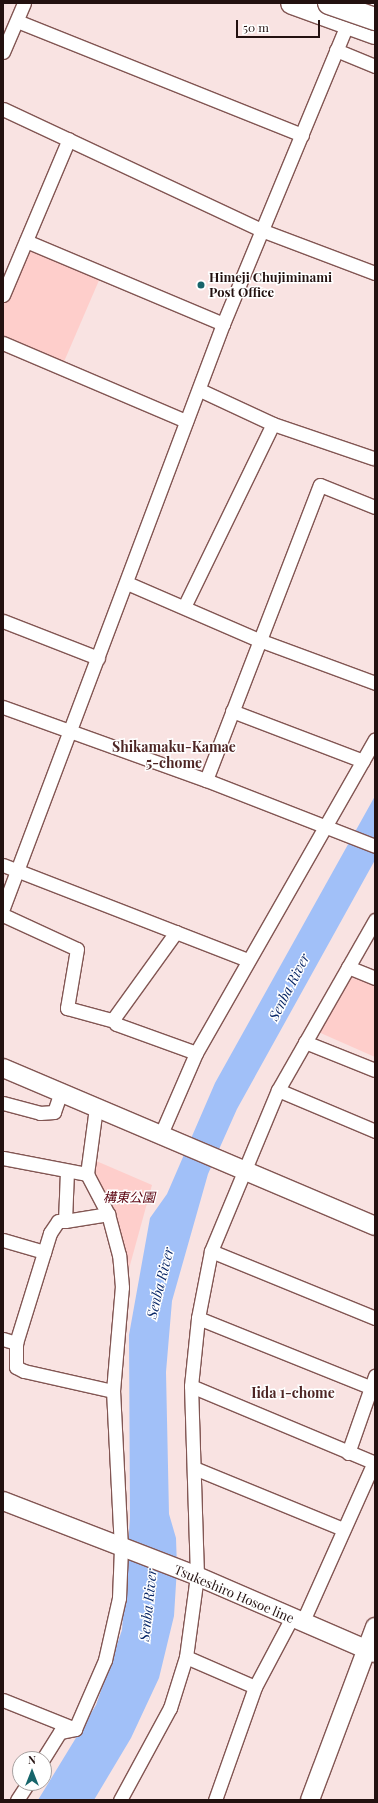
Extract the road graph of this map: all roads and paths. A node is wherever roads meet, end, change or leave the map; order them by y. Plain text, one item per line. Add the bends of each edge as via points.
1 (24, 3) edge
2 (292, 3) edge
3 (329, 3) edge
4 (356, 3) edge
5 (375, 20) edge
6 (17, 21) junction
7 (348, 23) junction
8 (375, 33) edge
9 (336, 50) junction
10 (3, 52) edge
11 (375, 66) edge
12 (3, 109) edge
13 (302, 135) junction
14 (69, 139) junction
15 (261, 230) junction
16 (26, 241) junction
17 (375, 273) edge
18 (3, 295) edge
19 (223, 324) junction
20 (3, 343) edge
21 (200, 390) junction
22 (186, 421) junction
23 (274, 424) junction
24 (373, 458) dead end
25 (375, 506) edge
26 (127, 583) junction
27 (184, 607) junction
28 (3, 621) edge
29 (258, 640) junction
30 (98, 658) junction
31 (375, 683) edge
32 (3, 707) edge
33 (232, 711) junction
34 (70, 730) junction
35 (375, 739) edge
36 (363, 761) junction
37 (206, 780) junction
38 (326, 826) junction
39 (375, 846) edge
40 (3, 865) edge
41 (18, 870) junction
42 (3, 908) edge
43 (3, 915) edge
44 (375, 920) edge
45 (176, 932) junction
46 (248, 960) junction
47 (348, 967) junction
48 (375, 978) edge
49 (115, 1021) junction
50 (305, 1042) junction
51 (196, 1053) junction
52 (3, 1068) edge
53 (375, 1070) edge
54 (278, 1090) junction
55 (61, 1092) junction
56 (3, 1103) edge
57 (96, 1107) junction
58 (375, 1131) edge
59 (161, 1134) junction
60 (3, 1158) edge
61 (242, 1170) junction
62 (67, 1172) junction
63 (87, 1174) junction
64 (108, 1214) junction
65 (65, 1221) junction
66 (375, 1226) edge
67 (3, 1240) edge
68 (211, 1251) junction
69 (44, 1252) junction
70 (198, 1318) junction
71 (375, 1318) edge
72 (3, 1339) edge
73 (16, 1343) junction
74 (373, 1382) edge
75 (191, 1386) junction
76 (113, 1391) junction
77 (348, 1453) junction
78 (374, 1462) edge
79 (194, 1468) junction
80 (3, 1501) edge
81 (343, 1529) junction
82 (123, 1549) junction
83 (191, 1574) junction
84 (297, 1621) junction
85 (375, 1627) edge
86 (371, 1651) edge
87 (186, 1657) junction
88 (255, 1687) junction
89 (3, 1700) edge
90 (75, 1729) junction
91 (48, 1751) edge
92 (23, 1791) edge
93 (17, 1800) edge
94 (120, 1800) edge
95 (215, 1800) edge
96 (310, 1800) edge

1 - 6 street
2 - 7 highway
3 - 5 highway, bridge
4 - 7 street
6 - 10 street
6 - 13 street
7 - 8 highway
7 - 9 street
9 - 11 street
9 - 13 street
12 - 14 street
13 - 15 street
14 - 15 street
14 - 16 street
15 - 17 street
15 - 19 street
16 - 18 street
16 - 19 street
19 - 21 street
20 - 22 street
21 - 22 street
21 - 23 street
22 - 26 street
23 - 24 street
23 - 27 street
25 - 29 street via 320,484
26 - 27 street
26 - 30 street
27 - 29 street
28 - 30 street
29 - 31 street
29 - 33 street
30 - 34 street
32 - 34 street
33 - 36 street
33 - 37 street
34 - 37 street
34 - 41 street
35 - 36 street
36 - 38 street
37 - 38 street
38 - 39 street
38 - 46 street
40 - 41 street
41 - 42 street
41 - 45 street
43 - 49 street via 76,949 67,1008
44 - 47 street
45 - 46 street
45 - 49 street
46 - 51 street
47 - 48 street
47 - 50 street
49 - 51 street
50 - 53 street
50 - 54 street
51 - 59 street
52 - 55 street
54 - 58 street
54 - 61 street
55 - 56 street via 54,1112 40,1113
55 - 57 street
57 - 59 street
57 - 63 street
59 - 61 street
60 - 62 street
61 - 66 street
61 - 68 street
62 - 63 street
62 - 65 street
63 - 64 street
64 - 65 street
64 - 76 street via 119,1255 122,1287
65 - 69 street via 58,1221
67 - 69 street
68 - 70 street
68 - 71 street
69 - 73 street
70 - 74 street
70 - 75 street
72 - 73 street
73 - 76 street via 16,1366 24,1371
74 - 77 street
75 - 77 street
75 - 79 street
76 - 82 street
77 - 78 street
78 - 81 street
79 - 81 street
79 - 83 street
80 - 82 street, Tsukeshiro Hosoe line
81 - 84 street
82 - 83 street, Tsukeshiro Hosoe line
82 - 90 street via 119,1598 105,1660
83 - 84 street, Tsukeshiro Hosoe line
83 - 87 street
84 - 86 street, Tsukeshiro Hosoe line
84 - 88 street
85 - 86 street
86 - 96 street
87 - 88 street
87 - 94 street via 170,1708
88 - 95 street
89 - 90 street
90 - 91 street via 60,1732
92 - 93 street

